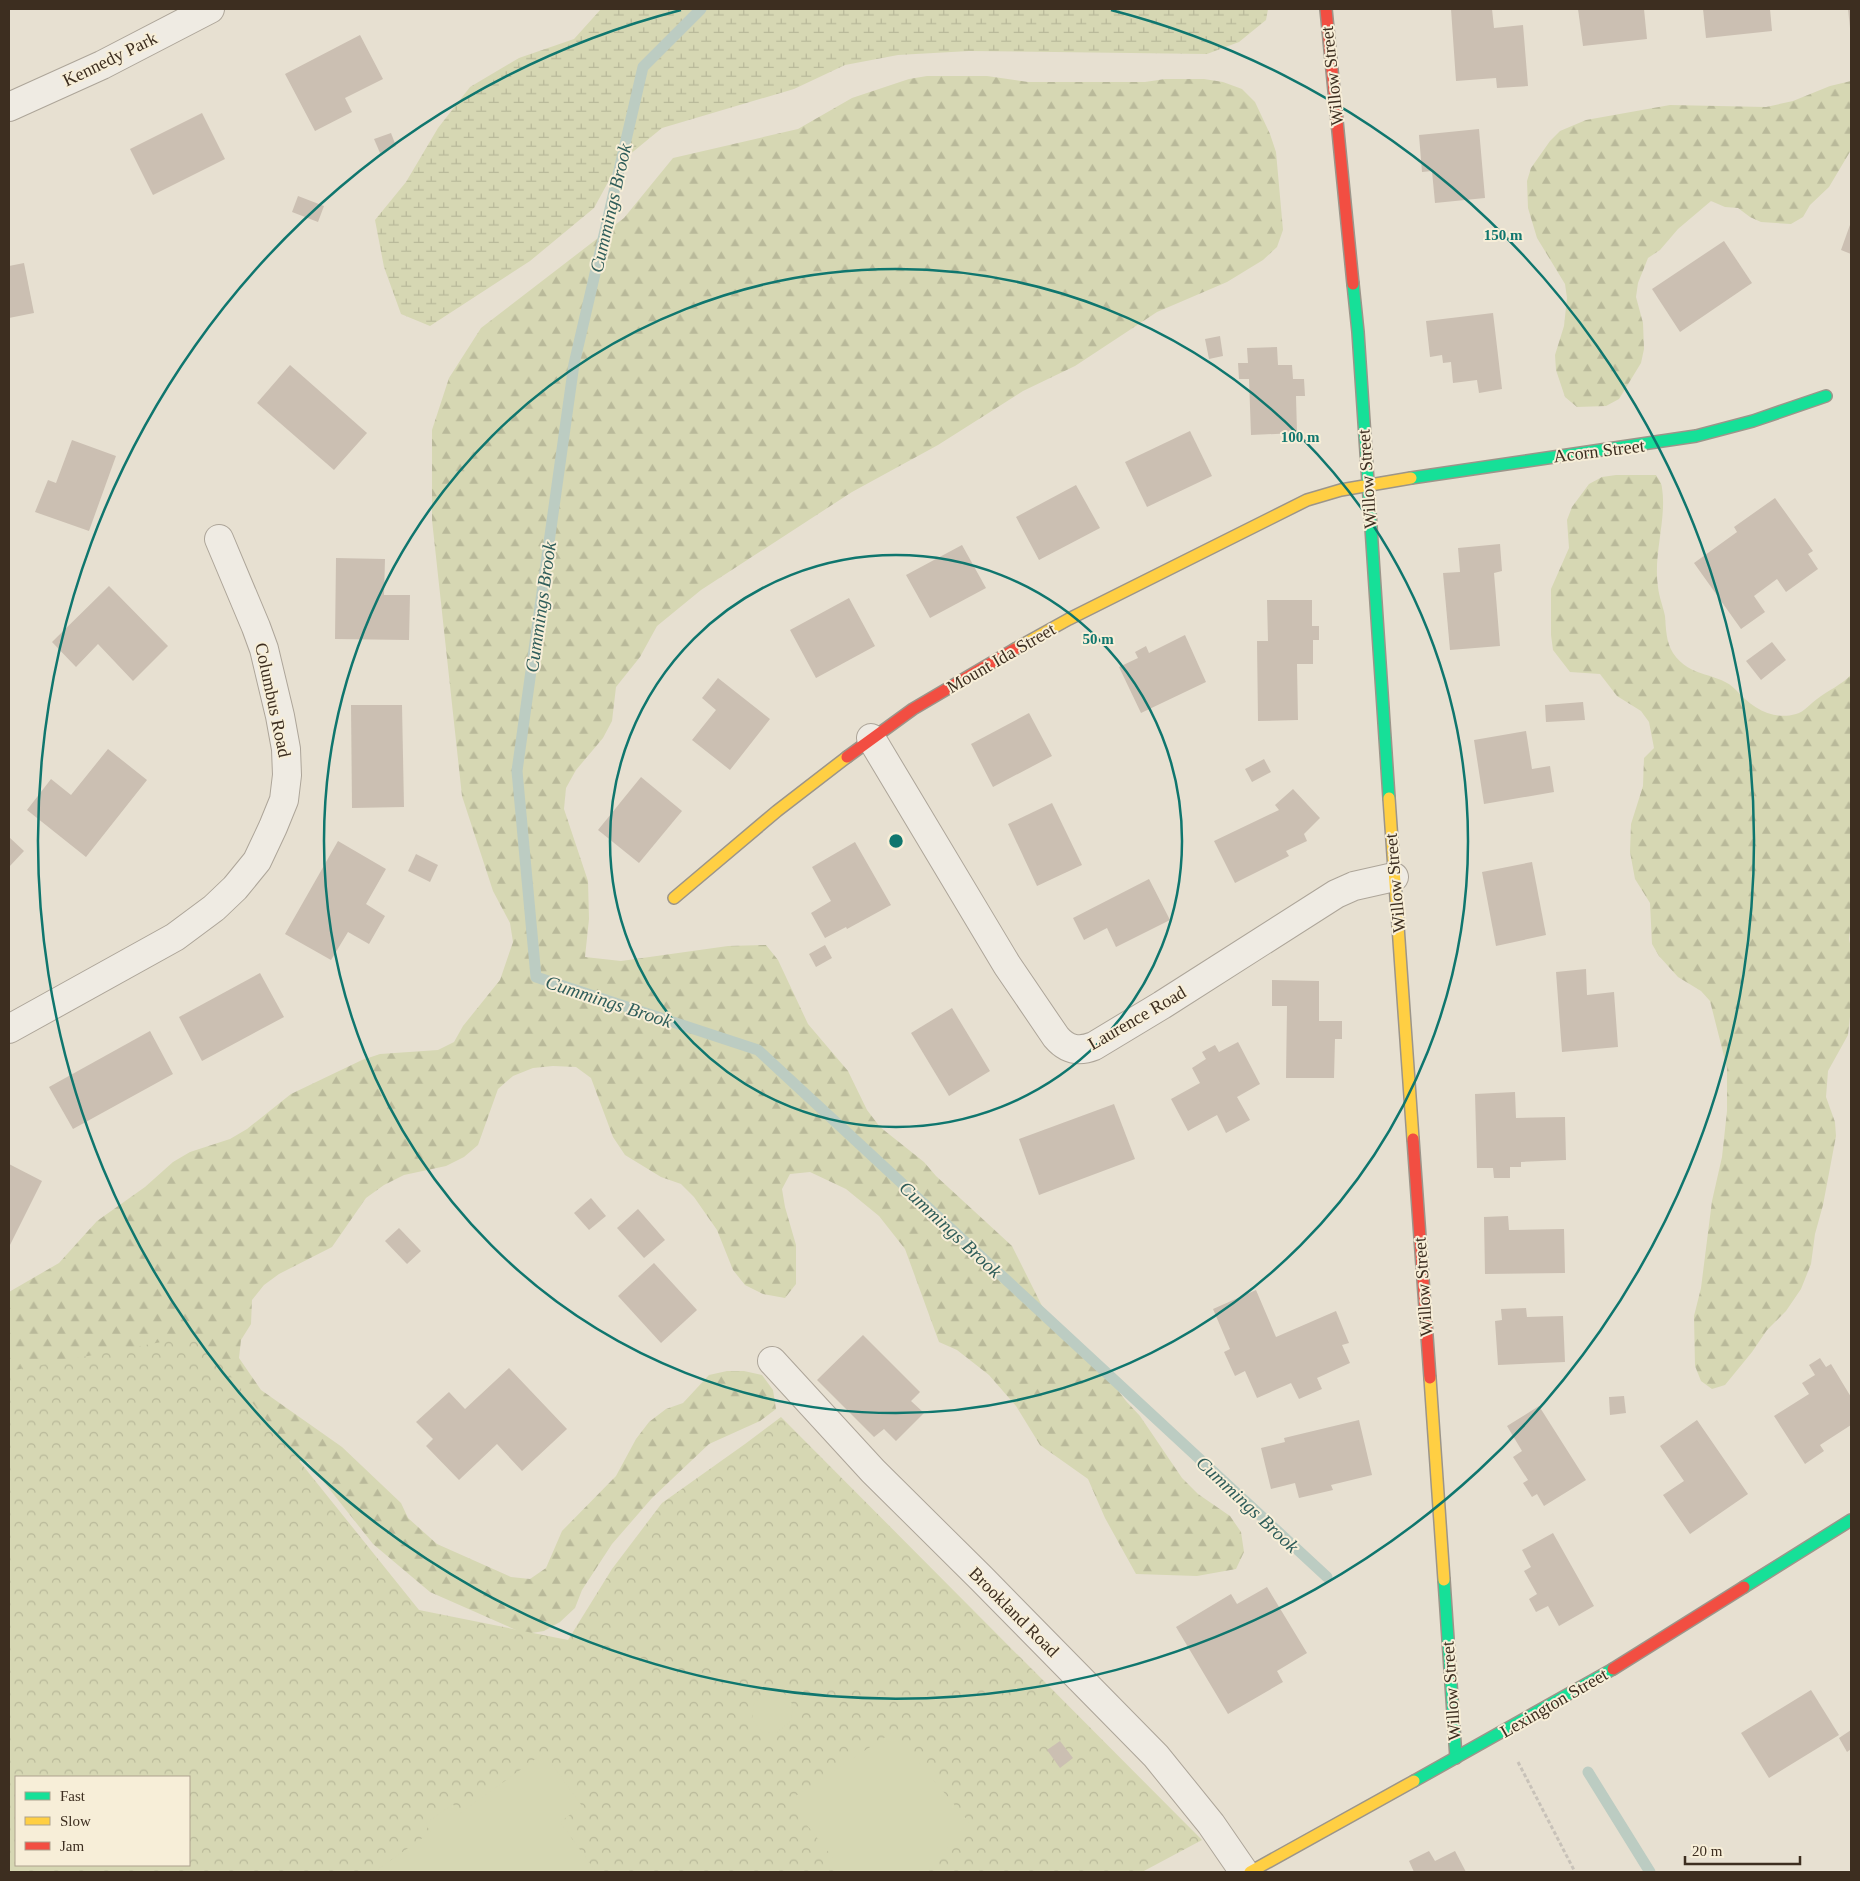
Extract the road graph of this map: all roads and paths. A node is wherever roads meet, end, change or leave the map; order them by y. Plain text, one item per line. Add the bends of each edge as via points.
1 (210, 9) edge
2 (1326, 9) edge
3 (9, 107) edge
4 (1826, 396) dead end
5 (1367, 485) junction
6 (219, 540) dead end
7 (871, 738) junction
8 (1394, 877) junction
9 (674, 898) dead end
10 (9, 1029) edge
11 (772, 1361) dead end
12 (1851, 1520) edge
13 (1502, 1732) junction
14 (1456, 1758) junction
15 (1244, 1872) edge
16 (1250, 1872) edge
17 (1576, 1872) edge

1 - 3 street, Kennedy Park via 102,65
2 - 5 street, Willow Street via 1358,332
4 - 5 street, Acorn Street via 1734,426 1678,440 1485,465
5 - 7 street, Mount Ida Street via 1306,500 1069,619 977,670
5 - 8 street, Willow Street
6 - 10 street, Columbus Road via 264,649 280,716 287,775 284,800 273,827 257,861 214,908 176,937
7 - 8 street, Laurence Road via 1007,965 1061,1044 1069,1048 1094,1046 1344,890
7 - 9 street, Mount Ida Street
8 - 14 street, Willow Street
11 - 15 street, Brookland Road via 873,1471 1156,1756 1211,1824
12 - 13 street, Lexington Street via 1594,1681
13 - 14 street, Lexington Street
13 - 17 path
14 - 16 street, Lexington Street

